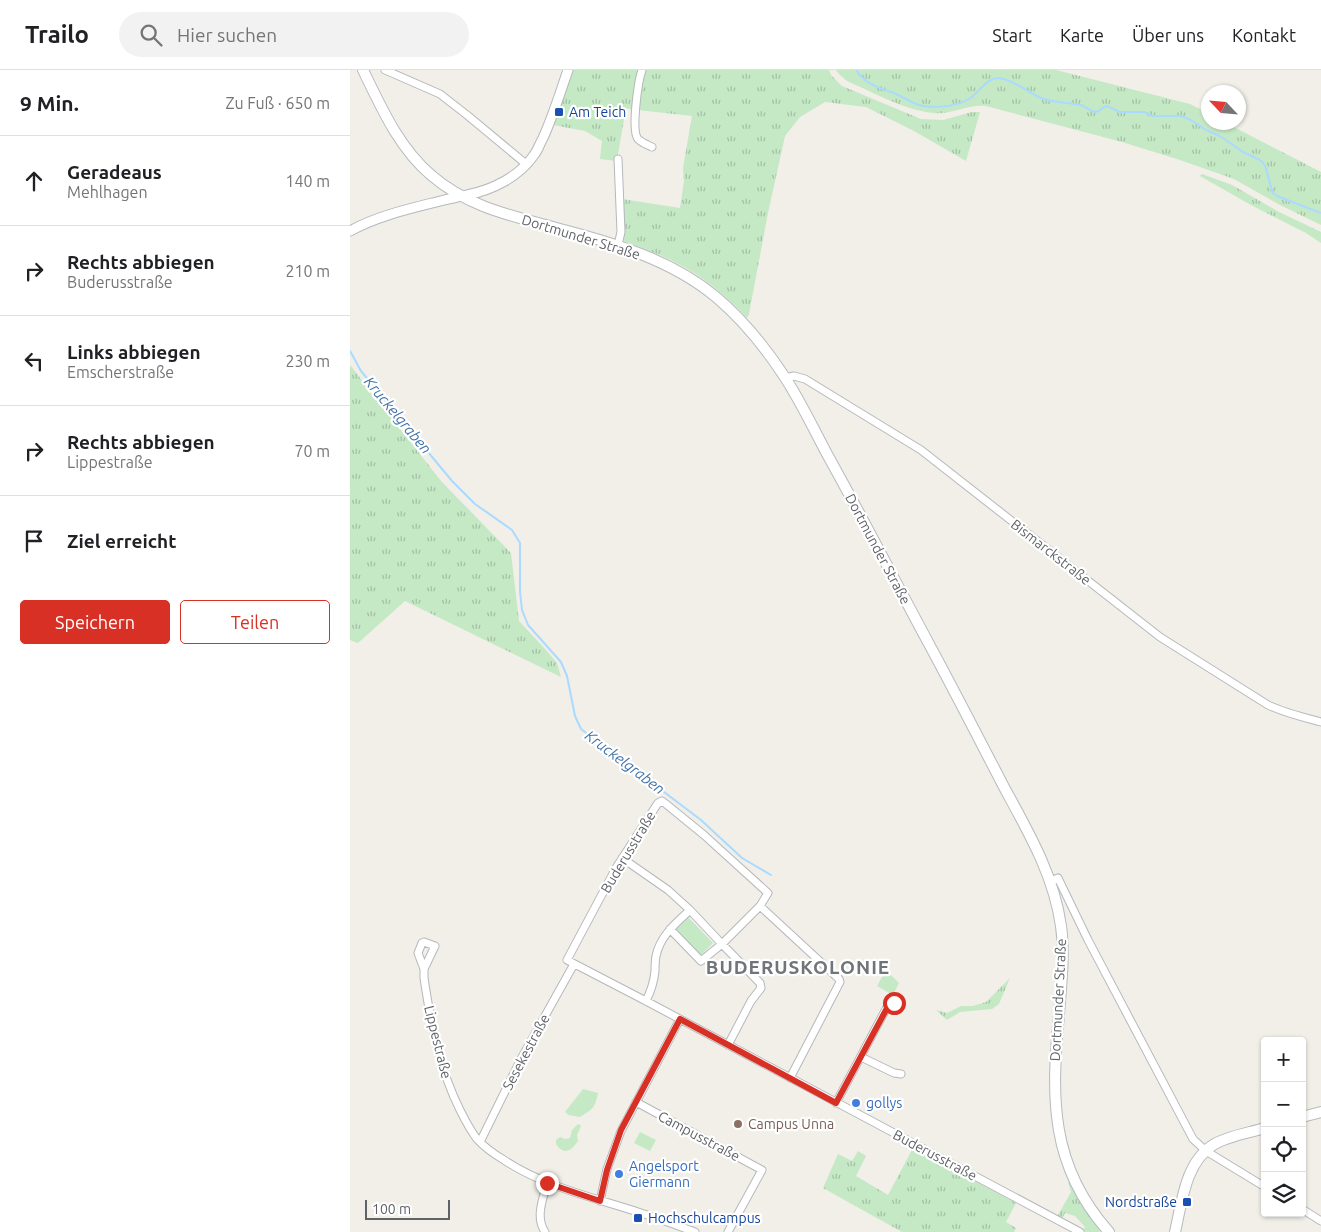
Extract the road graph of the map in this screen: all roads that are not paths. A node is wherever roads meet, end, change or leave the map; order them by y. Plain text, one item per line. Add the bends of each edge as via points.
1 (363, 70) edge
2 (385, 70) edge
3 (568, 70) edge
4 (642, 70) edge
5 (652, 146) dead end
6 (618, 159) dead end
7 (526, 164) junction
8 (460, 196) junction
9 (350, 231) edge
10 (618, 245) junction
11 (785, 378) junction
12 (1321, 722) edge
13 (622, 858) junction
14 (1050, 881) junction
15 (760, 906) junction
16 (690, 910) junction
17 (670, 929) junction
18 (722, 944) junction
19 (574, 964) junction
20 (424, 969) dead end
21 (646, 1001) junction
22 (894, 1003) dead end
23 (680, 1019) junction
24 (728, 1045) junction
25 (861, 1057) junction
26 (901, 1074) dead end
27 (790, 1078) junction
28 (636, 1102) junction
29 (836, 1103) junction
30 (1321, 1112) edge
31 (1306, 1116) edge
32 (1261, 1129) edge
33 (480, 1142) junction
34 (1206, 1151) junction
35 (547, 1183) junction
36 (1261, 1185) edge
37 (600, 1201) junction
38 (1306, 1211) edge
39 (1321, 1220) edge
40 (545, 1232) edge
41 (695, 1232) edge
42 (728, 1232) edge
43 (1080, 1232) edge
44 (1108, 1232) edge
45 (1175, 1232) edge

1 - 8 main road, Dortmunder Straße via 408,152 432,176
2 - 7 street via 440,94
3 - 7 street via 546,131 535,154
4 - 5 street via 635,134 639,140
6 - 10 street via 621,232
7 - 8 street via 501,182
8 - 9 street via 374,220
8 - 10 main road, Dortmunder Straße via 499,213
10 - 11 main road, Dortmunder Straße via 672,269 714,295 759,341
11 - 12 street, Bismarckstraße via 806,379 920,450 1160,637 1268,705
11 - 14 main road, Dortmunder Straße via 982,744
13 - 15 street, Buderusstraße via 662,801 704,834 768,893
13 - 16 street via 668,890
13 - 19 street, Buderusstraße via 566,960
14 - 34 street via 1058,878 1193,1139
14 - 44 main road, Dortmunder Straße via 1062,932 1063,960 1054,1089 1059,1134 1074,1181
15 - 18 street
15 - 27 street via 840,982
16 - 17 street
16 - 18 street
17 - 18 street via 701,961
17 - 21 street via 657,952 652,988
18 - 24 street via 761,985
19 - 21 street, Buderusstraße
19 - 33 street, Sesekestraße via 521,1059
20 - 33 street, Lippestraße via 443,1070 464,1118
21 - 23 street, Buderusstraße
22 - 25 street via 886,1010
23 - 24 street, Buderusstraße
23 - 28 street
24 - 27 street, Buderusstraße
25 - 26 street
25 - 29 street
27 - 29 street, Buderusstraße
28 - 37 street via 621,1130
28 - 42 street, Campusstraße via 762,1170
29 - 43 street, Buderusstraße
30 - 31 main road
32 - 34 main road via 1221,1141
33 - 35 street, Lippestraße via 506,1162
34 - 36 street
34 - 45 main road via 1190,1173
35 - 37 street, Lippestraße
35 - 40 street via 540,1214 540,1224
37 - 41 street, Lippestraße
38 - 39 street

